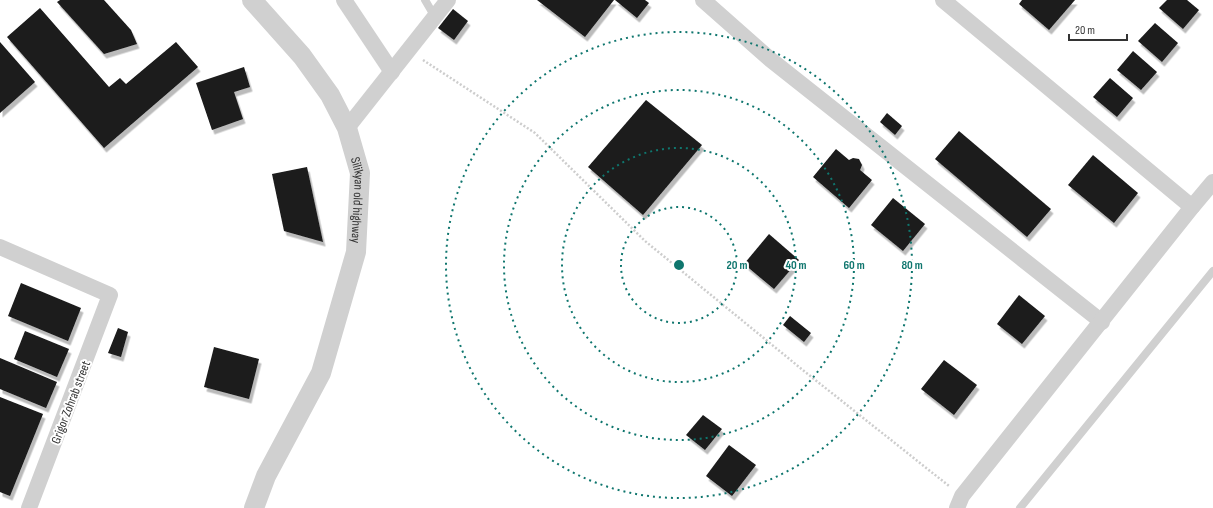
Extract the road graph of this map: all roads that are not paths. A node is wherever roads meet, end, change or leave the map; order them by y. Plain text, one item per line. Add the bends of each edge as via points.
1 (252, 0) edge
2 (344, 0) edge
3 (425, 0) edge
4 (448, 0) edge
5 (703, 0) edge
6 (943, 0) edge
7 (435, 17) junction
8 (392, 72) junction
9 (347, 128) junction
10 (1213, 182) edge
11 (1192, 207) junction
12 (0, 247) edge
13 (1213, 271) edge
14 (1102, 322) junction
15 (959, 502) edge
16 (29, 508) edge
17 (254, 508) edge
18 (1020, 508) edge

1 - 9 street, Silikyan old highway via 302,56 330,95
2 - 8 street
3 - 7 lane
4 - 7 street
5 - 14 street via 771,60
6 - 11 street
7 - 8 street
8 - 9 street
9 - 17 street, Silikyan old highway via 360,173 356,252 321,373 266,476
10 - 11 street
11 - 14 street
12 - 16 street, Grigor Zohrab street via 110,295
13 - 18 lane
14 - 15 street

